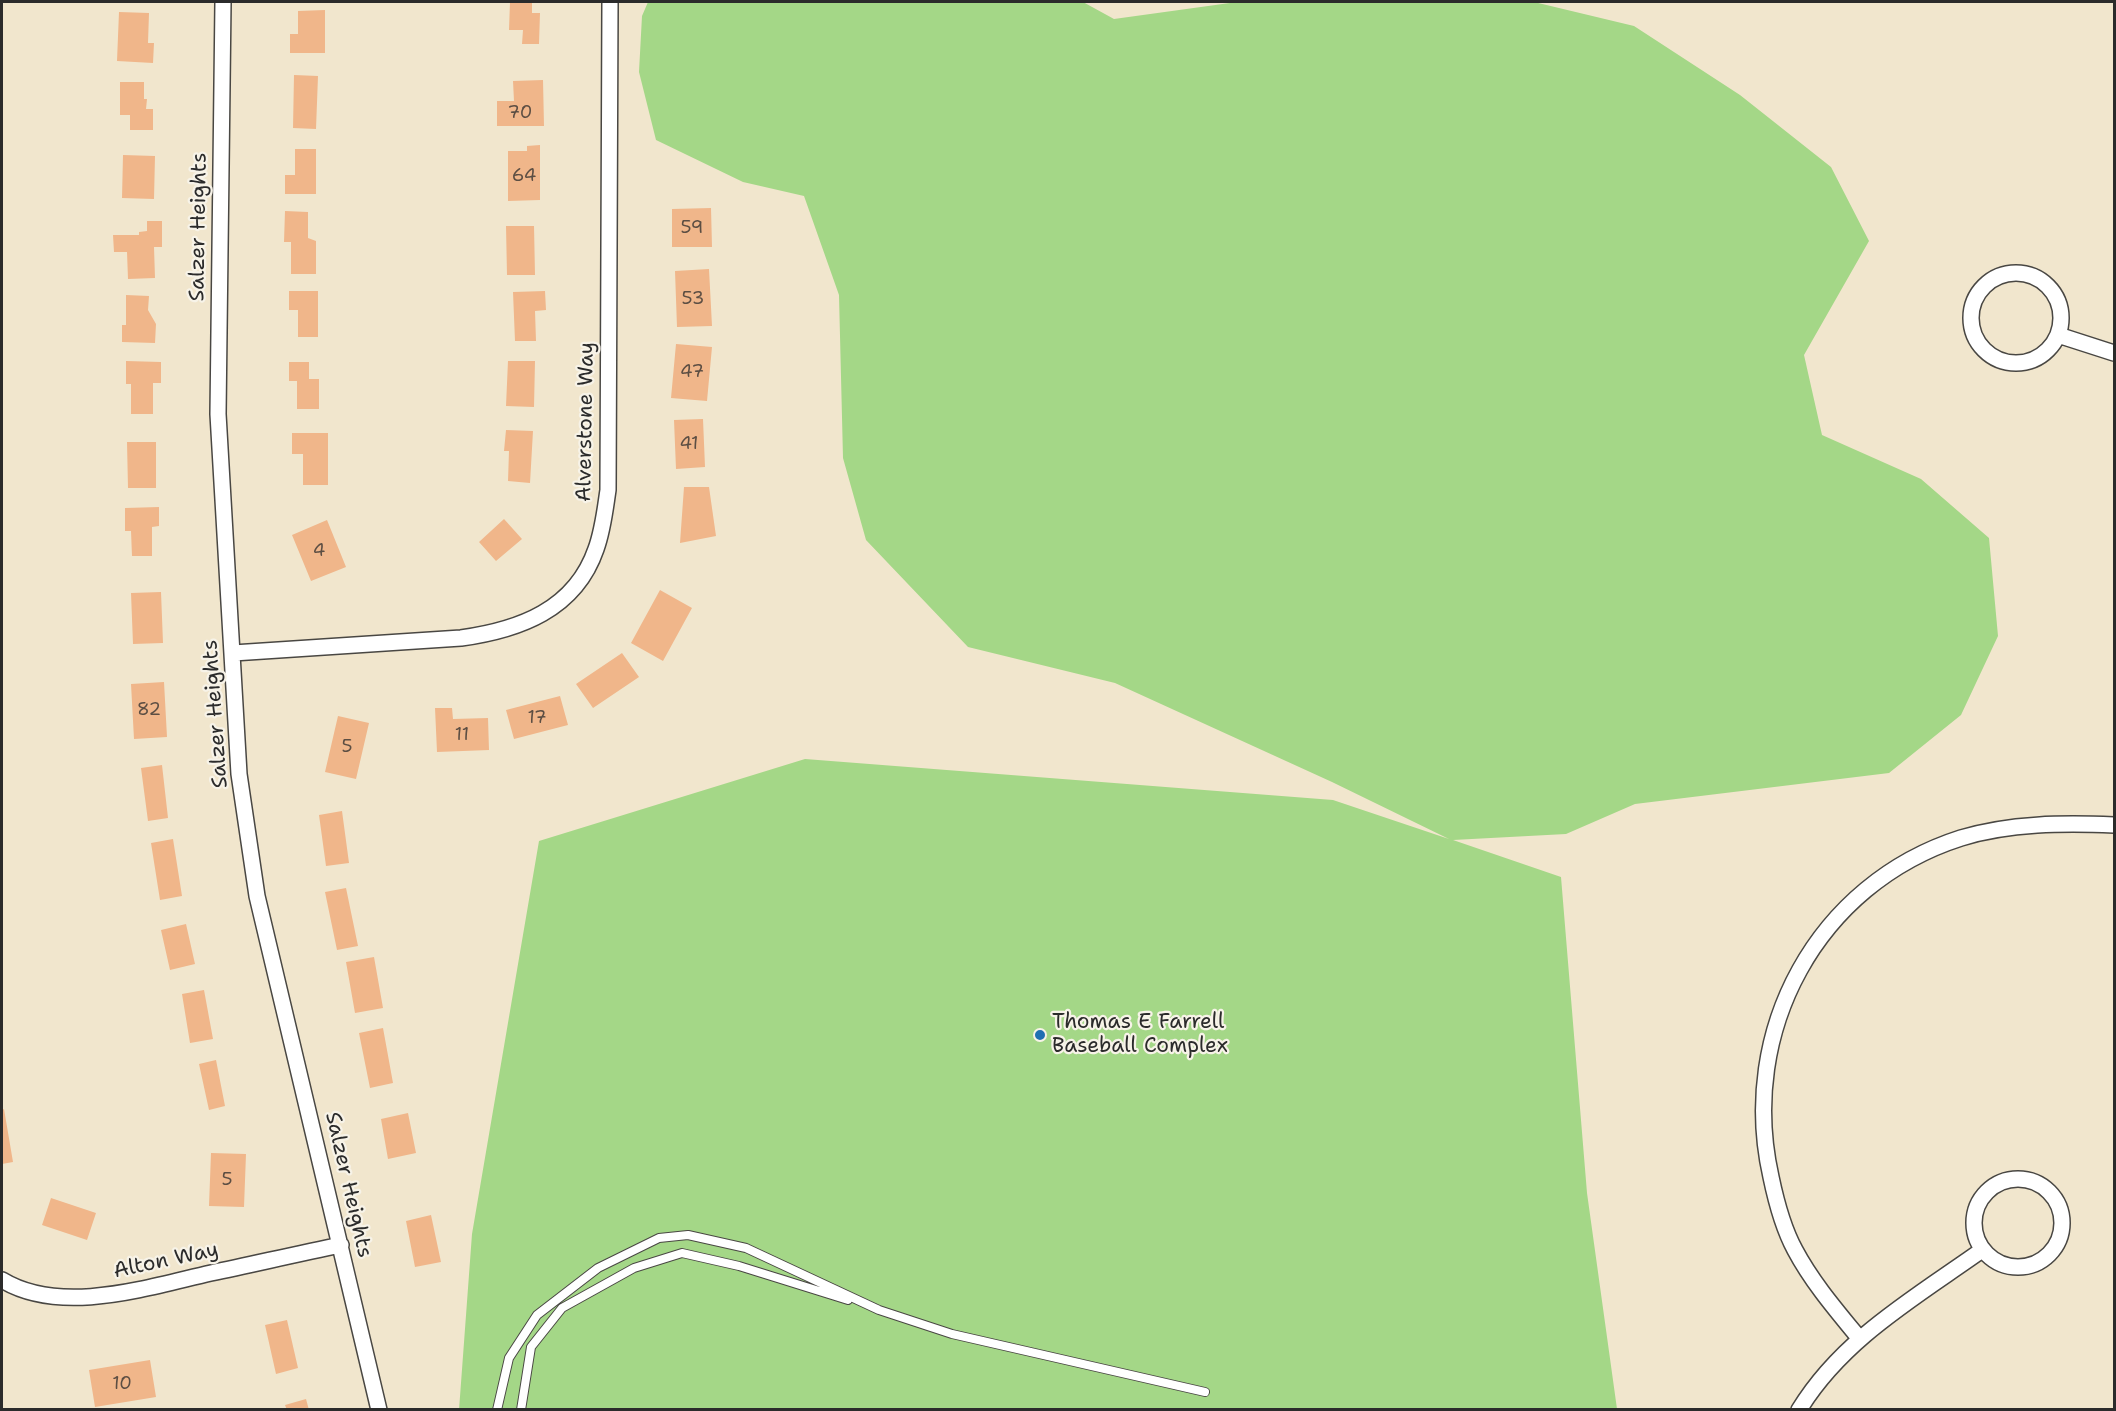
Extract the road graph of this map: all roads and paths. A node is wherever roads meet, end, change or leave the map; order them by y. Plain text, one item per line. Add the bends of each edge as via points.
1 (223, 2) edge
2 (610, 2) edge
3 (2058, 335) junction
4 (2115, 353) edge
5 (233, 653) junction
6 (2115, 825) edge
7 (340, 1245) junction
8 (1982, 1250) junction
9 (2, 1280) edge
10 (879, 1310) junction
11 (1859, 1338) junction
12 (1205, 1392) dead end
13 (379, 1410) edge
14 (497, 1410) edge
15 (521, 1410) edge
16 (1799, 1410) edge

1 - 5 street, Salzer Heights via 218,414
2 - 5 street, Alverstone Way via 608,490 602,529 587,569 573,589 537,617 490,634
3 - 3 street via 2060,306 2053,292 2030,275 2000,276 1978,294 1972,308 1975,338 1996,359 2010,364 2039,358
3 - 4 street
5 - 7 street, Salzer Heights via 239,774 257,896
6 - 11 street via 2002,829 1961,838 1913,858 1840,913 1789,986 1767,1062 1762,1105 1764,1148 1776,1199 1794,1249
7 - 9 street, Alton Way via 97,1296 54,1296
7 - 13 street, Salzer Heights
8 - 8 street via 2005,1266 2020,1268 2047,1258 2062,1233 2058,1204 2038,1183 2016,1179 1995,1185 1976,1207 1975,1237
8 - 11 street
10 - 12 lane via 952,1334
10 - 14 lane via 746,1248 687,1235 659,1238 598,1268 537,1315 509,1358
10 - 15 lane via 738,1266 682,1253 634,1268 562,1308 531,1347
11 - 16 street

